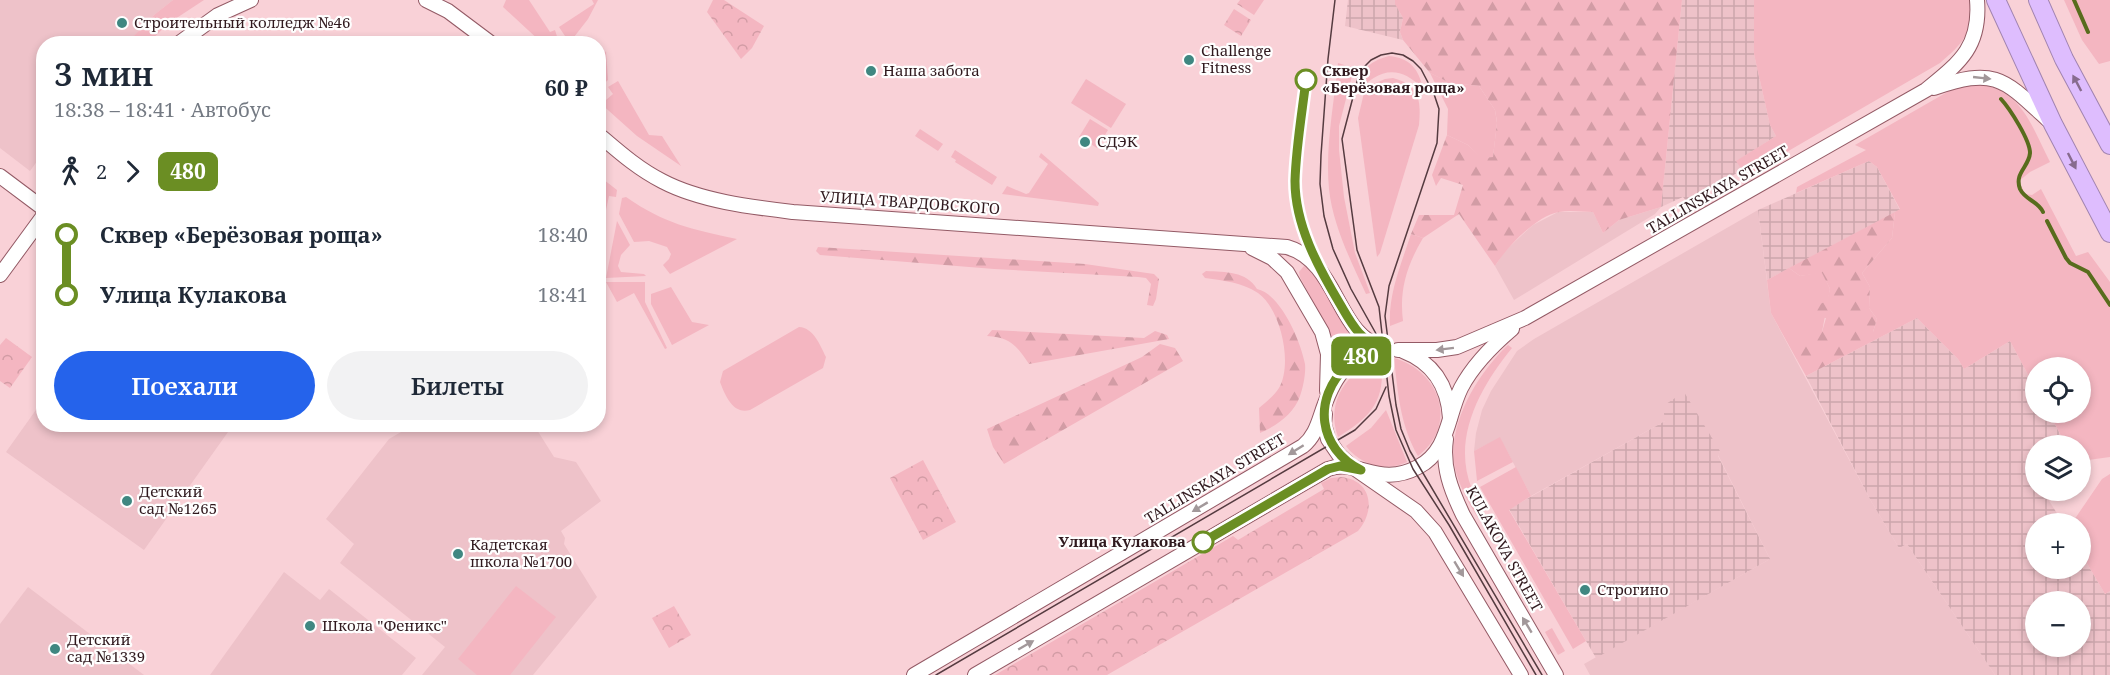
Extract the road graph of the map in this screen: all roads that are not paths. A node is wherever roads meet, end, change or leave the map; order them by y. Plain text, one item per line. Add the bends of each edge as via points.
1 (251, 0) edge
2 (426, 0) edge
3 (1977, 0) edge
4 (1996, 0) edge
5 (2038, 0) edge
6 (189, 36) edge
7 (481, 36) edge
8 (1926, 90) junction
9 (2053, 124) junction
10 (606, 141) edge
11 (2110, 145) edge
12 (0, 176) edge
13 (36, 203) edge
14 (36, 226) edge
15 (2110, 233) edge
16 (1239, 245) junction
17 (0, 275) edge
18 (1525, 318) junction
19 (1384, 347) junction
20 (1398, 350) junction
21 (1325, 402) junction
22 (1450, 418) junction
23 (1446, 433) junction
24 (1361, 470) junction
25 (914, 675) edge
26 (975, 675) edge
27 (1521, 675) edge
28 (1556, 675) edge

1 - 6 main road via 218,15
2 - 7 main road
3 - 8 main road, TALLINSKAYA STREET via 1976,31 1968,50
4 - 9 highway
11 -> 5 highway
8 -> 9 main road, TALLINSKAYA STREET via 1960,79 1989,78 2018,91
8 - 18 main road, TALLINSKAYA STREET
9 -> 15 highway
10 - 16 main road, УЛИЦА ТВАРДОВСКОГО via 665,183 743,205
12 - 13 main road
14 - 17 main road
16 - 19 main road, УЛИЦА ТВАРДОВСКОГО via 1287,247 1302,254 1318,266 1360,334 1375,346
16 - 21 main road, УЛИЦА ТВАРДОВСКОГО via 1278,262 1322,332 1328,354
18 -> 20 main road, TALLINSKAYA STREET via 1458,347
18 - 22 main road, TALLINSKAYA STREET via 1477,363
19 - 20 main road, TALLINSKAYA STREET
19 - 21 main road, TALLINSKAYA STREET via 1348,365 1331,386
20 - 22 main road, TALLINSKAYA STREET via 1412,354 1436,375 1449,400
21 - 24 main road, TALLINSKAYA STREET via 1328,439 1339,455
21 -> 25 main road, TALLINSKAYA STREET via 1315,432 1303,446
22 - 23 main road, TALLINSKAYA STREET
23 - 24 main road, TALLINSKAYA STREET via 1436,452 1418,467 1392,476
28 -> 23 main road, KULAKOVA STREET via 1454,496 1445,466
26 -> 24 main road, TALLINSKAYA STREET via 1322,472 1340,466
24 -> 27 main road via 1416,511 1435,532

